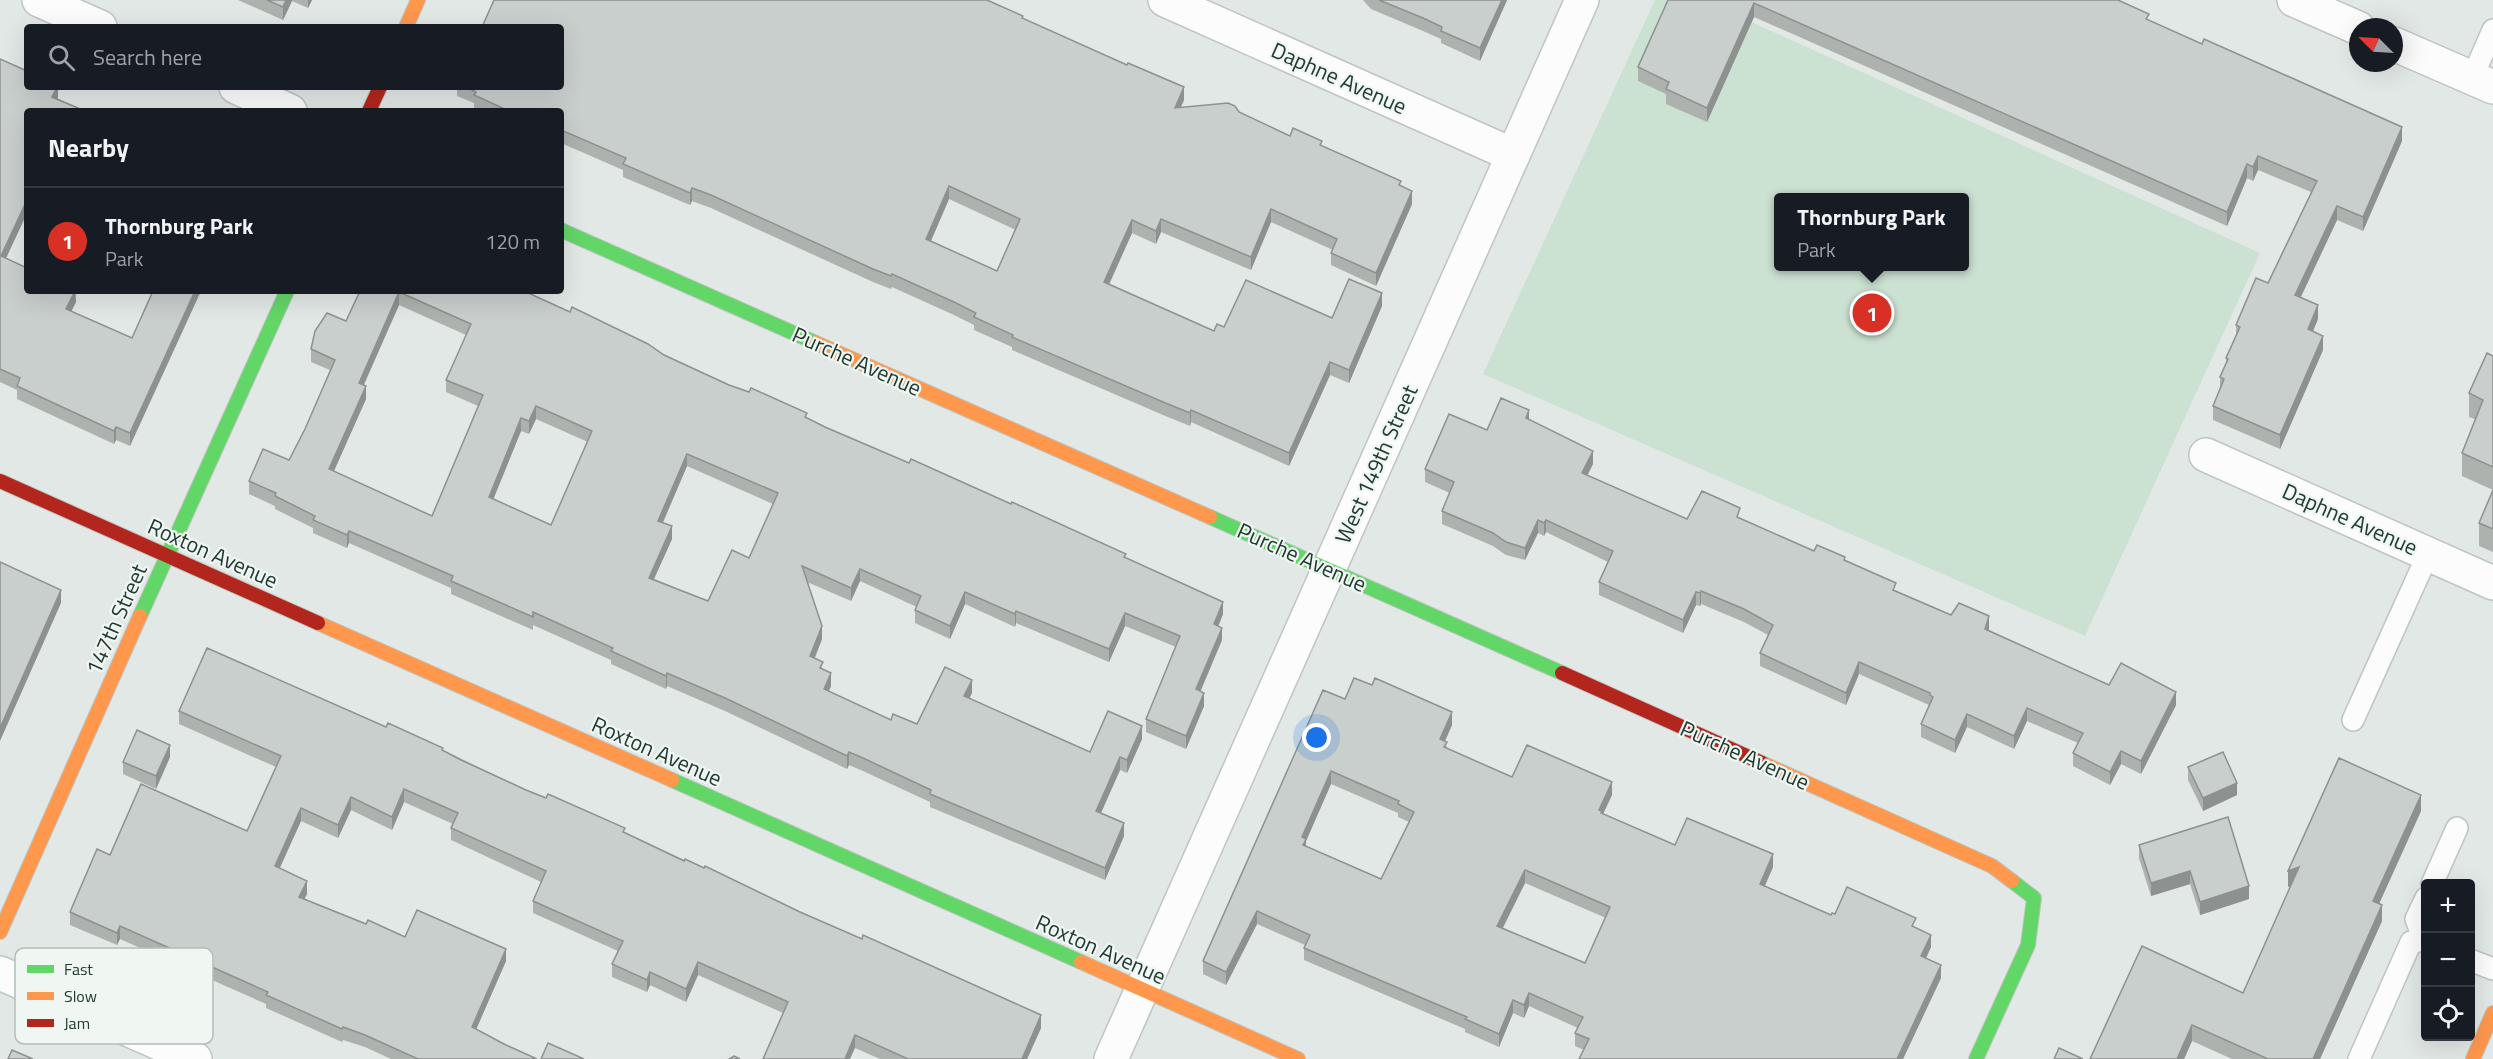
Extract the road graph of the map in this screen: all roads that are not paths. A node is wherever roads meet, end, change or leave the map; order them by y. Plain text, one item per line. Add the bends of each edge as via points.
1 (39, 0) edge
2 (418, 0) edge
3 (1165, 0) edge
4 (1582, 0) edge
5 (2294, 0) edge
6 (93, 24) edge
7 (407, 24) edge
8 (2349, 24) edge
9 (2493, 30) edge
10 (2403, 48) edge
11 (2482, 83) edge
12 (243, 90) edge
13 (379, 90) edge
14 (283, 108) edge
15 (370, 108) edge
16 (1513, 155) junction
17 (564, 231) edge
18 (286, 294) edge
19 (2206, 455) dead end
20 (0, 481) edge
21 (2428, 554) junction
22 (166, 555) junction
23 (1329, 569) junction
24 (2493, 583) edge
25 (2353, 720) dead end
26 (2457, 828) dead end
27 (2434, 879) edge
28 (2421, 908) edge
29 (2421, 931) edge
30 (0, 932) edge
31 (2421, 941) edge
32 (2475, 962) edge
33 (2493, 969) edge
34 (0, 973) edge
35 (15, 980) edge
36 (1142, 990) junction
37 (2493, 1013) edge
38 (161, 1044) edge
39 (195, 1059) edge
40 (1111, 1059) edge
41 (1298, 1059) edge
42 (1976, 1059) edge
43 (2359, 1059) edge
44 (2473, 1059) edge

1 - 6 street
2 - 7 street
3 - 16 street, Daphne Avenue
4 - 16 street, West 149th Street
5 - 8 street
9 - 11 lane
10 - 11 street
12 - 14 street
13 - 15 street
16 - 23 street, West 149th Street
17 - 23 street, Purche Avenue
18 - 22 street, 147th Street
19 - 21 street, Daphne Avenue
20 - 22 street, Roxton Avenue
21 - 24 street, Daphne Avenue
21 - 25 lane
22 - 30 street, 147th Street
22 - 36 street, Roxton Avenue
23 - 36 street, West 149th Street
23 - 42 street, Purche Avenue via 1992,866 2034,898 2028,945
26 - 27 lane
28 - 29 lane via 2416,919
31 - 43 lane via 2411,942
32 - 33 lane
34 - 35 street
36 - 40 street, West 149th Street
36 - 41 street, Roxton Avenue
37 - 44 street
38 - 39 street

